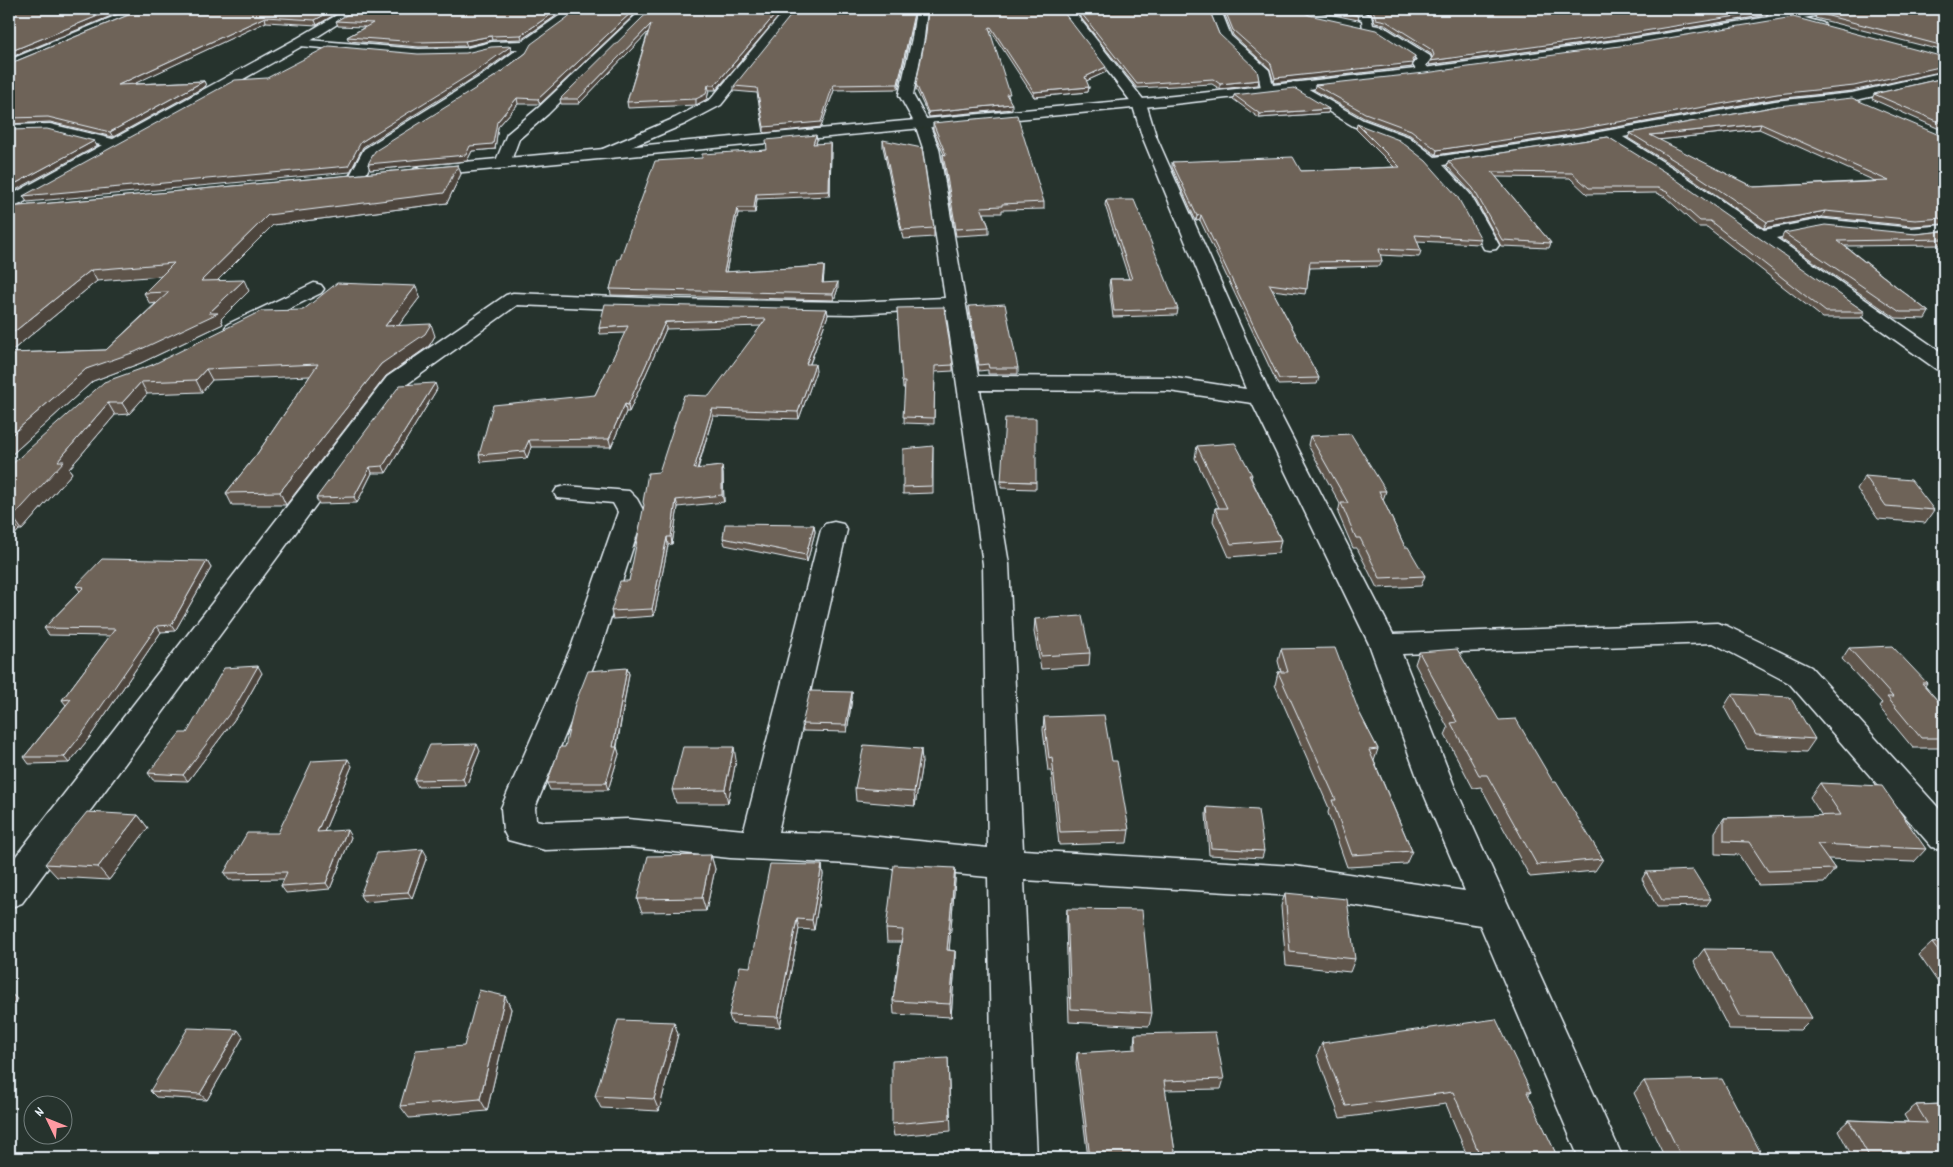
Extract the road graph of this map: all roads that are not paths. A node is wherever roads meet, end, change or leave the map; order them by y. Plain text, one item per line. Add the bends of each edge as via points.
1 (141, 9) edge
2 (355, 9) edge
3 (576, 9) edge
4 (652, 9) edge
5 (792, 9) edge
6 (921, 9) edge
7 (1066, 9) edge
8 (1214, 9) edge
9 (1290, 9) edge
10 (1345, 9) edge
11 (1761, 9) edge
12 (1838, 9) edge
13 (1790, 17) junction
14 (1828, 27) edge
15 (300, 42) junction
16 (526, 45) junction
17 (9, 65) edge
18 (1424, 72) junction
19 (1944, 76) edge
20 (1293, 86) junction
21 (1268, 89) junction
22 (1852, 97) junction
23 (1139, 103) junction
24 (1869, 105) edge
25 (922, 124) junction
26 (9, 129) edge
27 (1610, 135) junction
28 (116, 144) junction
29 (603, 154) junction
30 (1432, 162) junction
31 (503, 163) junction
32 (405, 173) edge
33 (376, 175) edge
34 (9, 203) edge
35 (29, 210) edge
36 (9, 211) edge
37 (1944, 230) edge
38 (1761, 236) junction
39 (1490, 245) dead end
40 (314, 289) dead end
41 (955, 303) junction
42 (219, 336) edge
43 (1944, 364) edge
44 (967, 383) junction
45 (1261, 398) junction
46 (566, 493) dead end
47 (834, 530) dead end
48 (1384, 644) junction
49 (1944, 837) edge
50 (758, 845) junction
51 (1004, 864) junction
52 (9, 892) edge
53 (1492, 911) junction
54 (1015, 1158) edge
55 (1601, 1158) edge

1 - 17 street
2 - 15 street
3 - 16 street
4 - 31 street via 512,137
5 - 29 street via 716,102
6 - 25 street via 906,95
7 - 23 street
8 - 9 street
8 - 21 street via 1226,38 1264,73
10 - 18 street via 1366,18 1357,25 1380,30 1424,59 1419,66
11 - 13 street
12 - 13 street
13 - 14 street
13 - 18 street
15 - 16 street via 419,53 468,52 492,46
15 - 28 street
16 - 33 street via 522,53 489,77 369,152 352,178
18 - 20 street
19 - 22 street
20 - 21 street
20 - 30 street via 1358,122 1404,140
21 - 23 street
22 - 24 street
22 - 27 street via 1775,105
23 - 25 street
23 - 45 street via 1153,145
25 - 29 street
25 - 41 street via 931,148
26 - 28 street via 50,128
27 - 30 street
27 - 38 street
28 - 34 street
29 - 31 street
30 - 39 street via 1464,198
31 - 32 street
35 - 36 street
37 - 38 street via 1912,233 1822,224
38 - 43 street
40 - 42 street
41 - 44 street
41 - 52 street via 852,308 513,299 395,382
44 - 45 street via 1169,384
44 - 51 street via 996,564
45 - 48 street
46 - 50 street via 620,496 631,512 587,645 518,808 520,830 545,836 628,833
47 - 50 street
48 - 49 street via 1717,633 1800,676
48 - 53 street via 1437,785
50 - 51 street via 849,849
51 - 53 street via 1294,882
51 - 54 street
53 - 55 street

